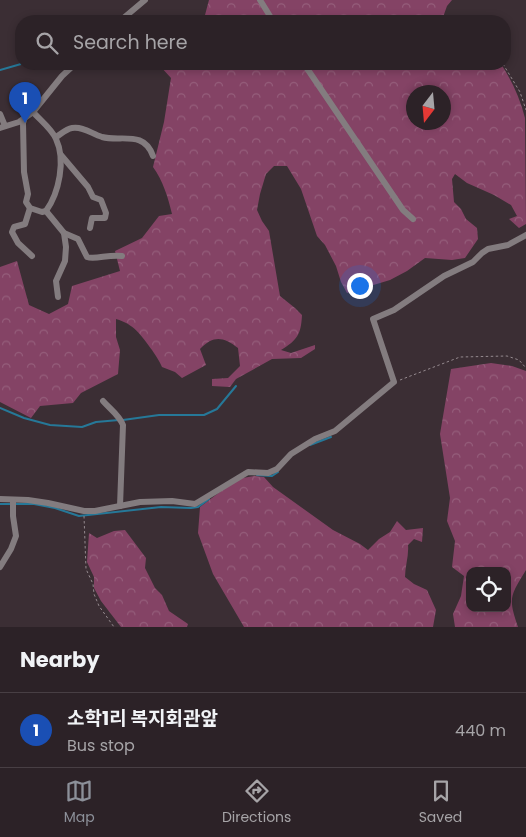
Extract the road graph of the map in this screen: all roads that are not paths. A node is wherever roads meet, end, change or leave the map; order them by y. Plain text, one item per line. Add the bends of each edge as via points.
1 (145, 0) edge
2 (260, 0) edge
3 (127, 15) edge
4 (269, 15) edge
5 (68, 70) edge
6 (308, 70) edge
7 (33, 112) junction
8 (0, 114) edge
9 (25, 117) junction
10 (2, 127) edge
11 (56, 138) junction
12 (61, 156) junction
13 (153, 156) dead end
14 (30, 208) junction
15 (46, 211) junction
16 (413, 219) dead end
17 (90, 228) dead end
18 (64, 233) junction
19 (526, 235) edge
20 (32, 256) dead end
21 (122, 256) dead end
22 (58, 297) dead end
23 (103, 401) dead end
24 (0, 499) edge
25 (13, 504) junction
26 (120, 506) junction
27 (0, 567) edge

1 - 3 street
2 - 4 street
5 - 7 street
6 - 16 street via 403,210
7 - 9 street
7 - 11 street
8 - 10 street
9 - 10 street
9 - 14 street via 22,123 24,172 28,194 26,202
11 - 12 street
11 - 13 street via 77,127 104,137 131,138 147,145
12 - 15 street via 55,195
12 - 17 street via 88,187 93,198 101,200 105,218 92,218
14 - 15 street
14 - 20 street via 25,224 14,227 12,232
15 - 18 street
18 - 21 street via 78,239 87,258
18 - 22 street via 65,261 56,281
19 - 26 street via 508,245 488,249 473,262 374,319 394,382 335,431 291,454 277,469 268,473 248,472 195,504 172,501
23 - 26 street via 119,416 123,425
24 - 25 street
25 - 26 street via 28,500 84,511
25 - 27 street via 16,536

